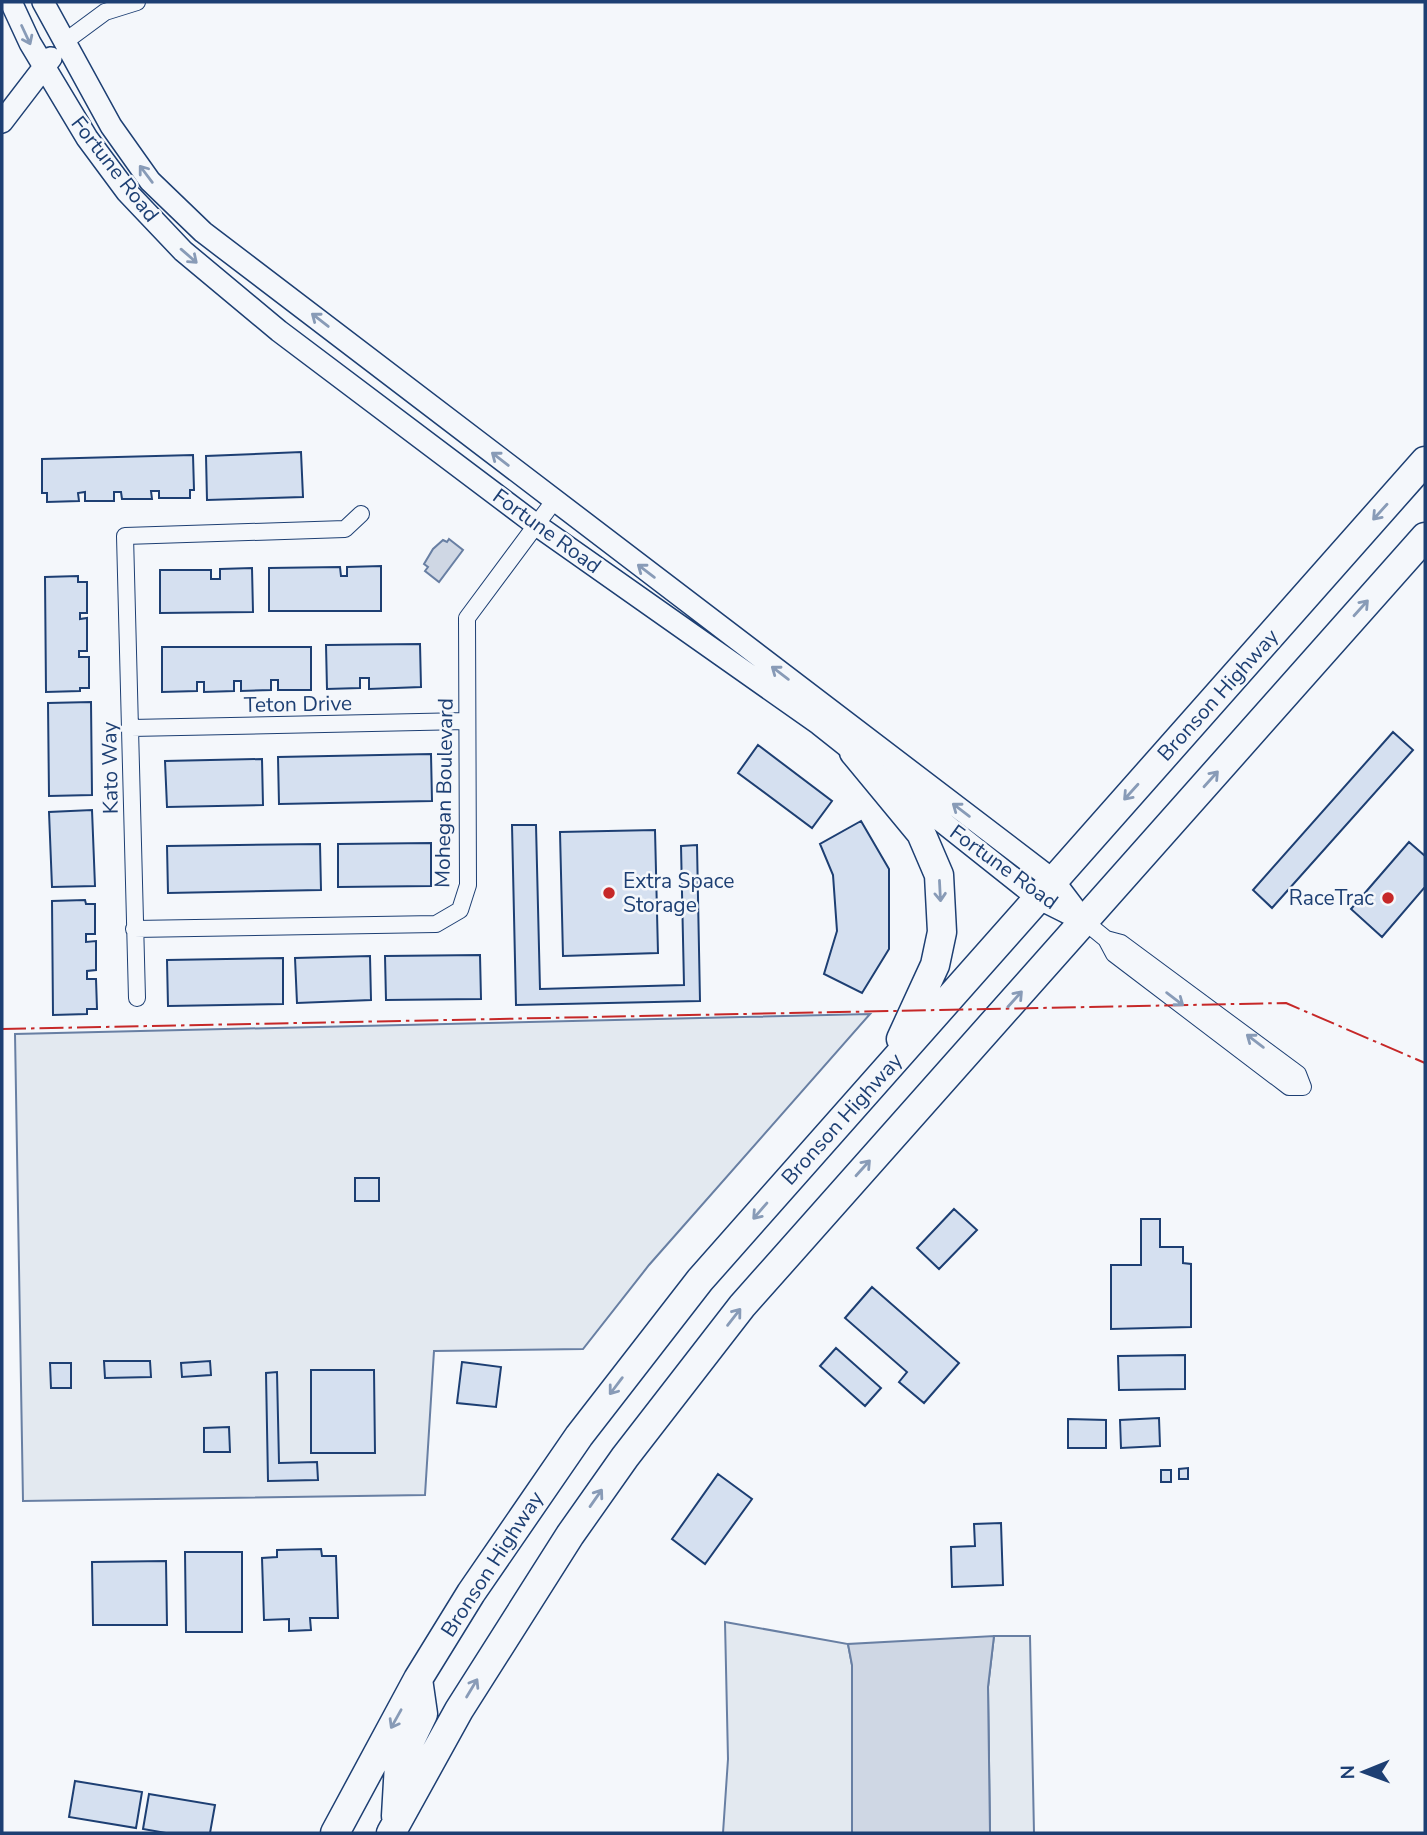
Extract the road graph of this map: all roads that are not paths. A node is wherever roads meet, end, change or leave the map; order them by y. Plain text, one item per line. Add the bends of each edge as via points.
1 (11, 2) edge
2 (43, 2) edge
3 (137, 2) edge
4 (63, 43) junction
5 (44, 66) junction
6 (2, 122) edge
7 (1425, 461) edge
8 (554, 500) junction
9 (361, 514) dead end
10 (535, 524) junction
11 (1425, 537) edge
12 (467, 721) junction
13 (131, 728) junction
14 (854, 752) junction
15 (1046, 889) junction
16 (1084, 921) junction
17 (134, 929) junction
18 (1106, 939) junction
19 (137, 998) dead end
20 (887, 1068) junction
21 (418, 1679) junction
22 (393, 1829) edge
23 (335, 1833) edge

1 -> 5 main road, Fortune Road
2 - 4 main road, Fortune Road
3 - 4 street via 105,12
4 - 5 main road
8 -> 4 main road, Fortune Road via 203,232 150,181 111,126
5 - 6 main road
5 -> 10 main road, Fortune Road via 127,192 183,251 279,331
7 -> 15 highway, Bronson Highway
8 - 10 street, Mohegan Boulevard
15 -> 8 main road, Fortune Road
9 - 13 street, Kato Way via 345,529 125,536
10 - 12 street, Mohegan Boulevard via 467,618
10 - 14 main road, Fortune Road
16 -> 11 highway
12 - 13 street, Teton Drive
12 - 17 street, Mohegan Boulevard via 468,885 460,910 436,924
13 - 17 street, Kato Way
14 - 15 main road, Fortune Road
14 -> 20 highway via 921,833 939,875 942,932 935,965
15 - 16 main road, Fortune Road
15 - 20 highway, Bronson Highway
16 - 18 street
22 -> 16 highway via 513,1620 637,1442 743,1306
17 - 19 street, Kato Way
18 -> 18 street via 1114,954 1289,1087 1303,1087 1298,1074 1121,943
20 -> 21 highway, Bronson Highway via 699,1280 639,1356 525,1513
21 - 22 highway via 423,1714 400,1764
21 -> 23 highway, Bronson Highway

